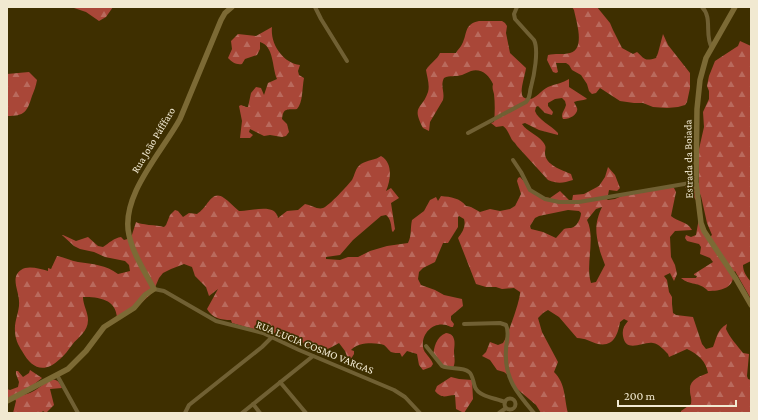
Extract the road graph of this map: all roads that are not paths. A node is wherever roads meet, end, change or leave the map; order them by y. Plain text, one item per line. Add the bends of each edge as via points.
1 (232, 7) edge
2 (315, 7) edge
3 (517, 7) edge
4 (702, 7) edge
5 (735, 7) edge
6 (712, 48) junction
7 (347, 61) dead end
8 (468, 133) dead end
9 (513, 160) dead end
10 (696, 182) junction
11 (154, 289) junction
12 (751, 305) edge
13 (464, 324) dead end
14 (272, 337) junction
15 (426, 346) dead end
16 (313, 356) junction
17 (57, 375) junction
18 (280, 382) junction
19 (518, 394) junction
20 (513, 400) junction
21 (7, 401) edge
22 (505, 402) junction
23 (253, 404) junction
24 (508, 410) edge
25 (78, 413) edge
26 (185, 413) edge
27 (242, 413) edge
28 (260, 413) edge
29 (306, 413) edge
30 (420, 413) edge
31 (499, 413) edge
32 (534, 413) edge

1 - 11 street, Rua João Páfffaro via 220,20 180,119 140,181 132,203 128,222 129,235
2 - 7 street
3 - 8 street via 515,19 534,40 536,46 530,97 526,102
4 - 6 street via 707,16 708,40
5 - 6 street, Estrada da Boiada
6 - 10 street, Estrada da Boiada via 703,68 699,93
9 - 10 street via 530,190 545,199 559,202 585,201
10 - 12 street, Estrada da Boiada via 704,231
11 - 14 street, RUA LUCIA COSMO VARGAS via 164,291 216,321
11 - 17 street via 134,308 104,327 78,359
13 - 19 street via 506,325 507,370
14 - 16 street, RUA LUCIA COSMO VARGAS
14 - 26 street via 189,405
15 - 22 street via 442,366 471,373 475,388 481,394
16 - 18 street
16 - 30 street, RUA LUCIA COSMO VARGAS via 394,390 405,397
17 - 21 street
17 - 25 street
18 - 23 street
18 - 29 street
19 - 20 street
19 - 32 street
20 - 22 street
20 - 24 street via 515,406
22 - 24 street
23 - 27 street
23 - 28 street
24 - 31 street

